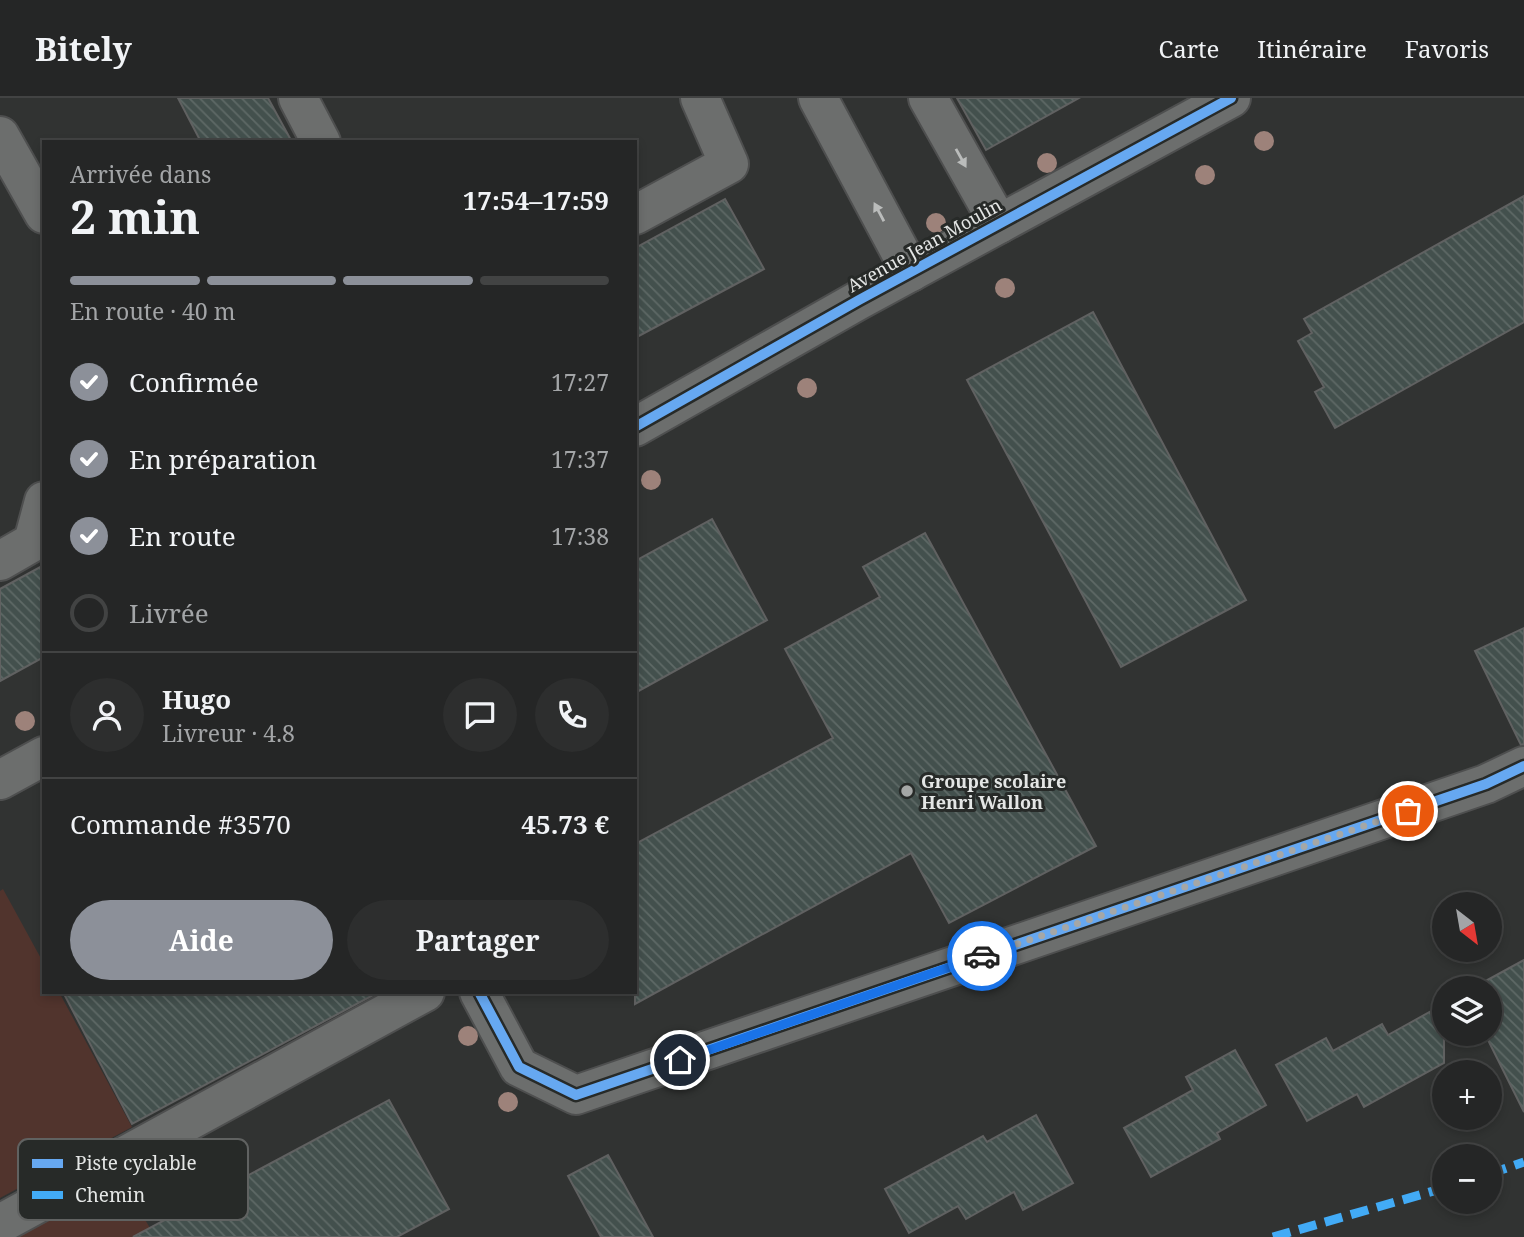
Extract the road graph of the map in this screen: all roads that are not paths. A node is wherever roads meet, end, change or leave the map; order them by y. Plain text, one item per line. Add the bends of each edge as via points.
1 (298, 98) edge
2 (700, 98) edge
3 (818, 98) edge
4 (928, 98) edge
5 (1231, 98) edge
6 (1186, 108) edge
7 (0, 136) edge
8 (320, 140) edge
9 (42, 210) edge
10 (637, 214) edge
11 (999, 224) junction
12 (911, 272) junction
13 (637, 426) edge
14 (42, 508) edge
15 (0, 561) edge
16 (42, 757) edge
17 (1524, 766) edge
18 (0, 780) edge
19 (421, 994) edge
20 (480, 994) edge
21 (156, 1139) edge
22 (18, 1214) edge
23 (0, 1224) edge

1 - 8 street
2 - 10 street via 729,164
12 -> 3 street
4 -> 11 street
5 - 6 street, Avenue Jean Moulin
6 - 11 street, Avenue Jean Moulin
7 - 9 street
11 - 12 street, Avenue Jean Moulin
12 - 13 street, Avenue Jean Moulin
14 - 15 street via 33,542
16 - 18 street
17 - 20 street via 1486,784 576,1095 519,1067
19 - 21 street
22 - 23 street

